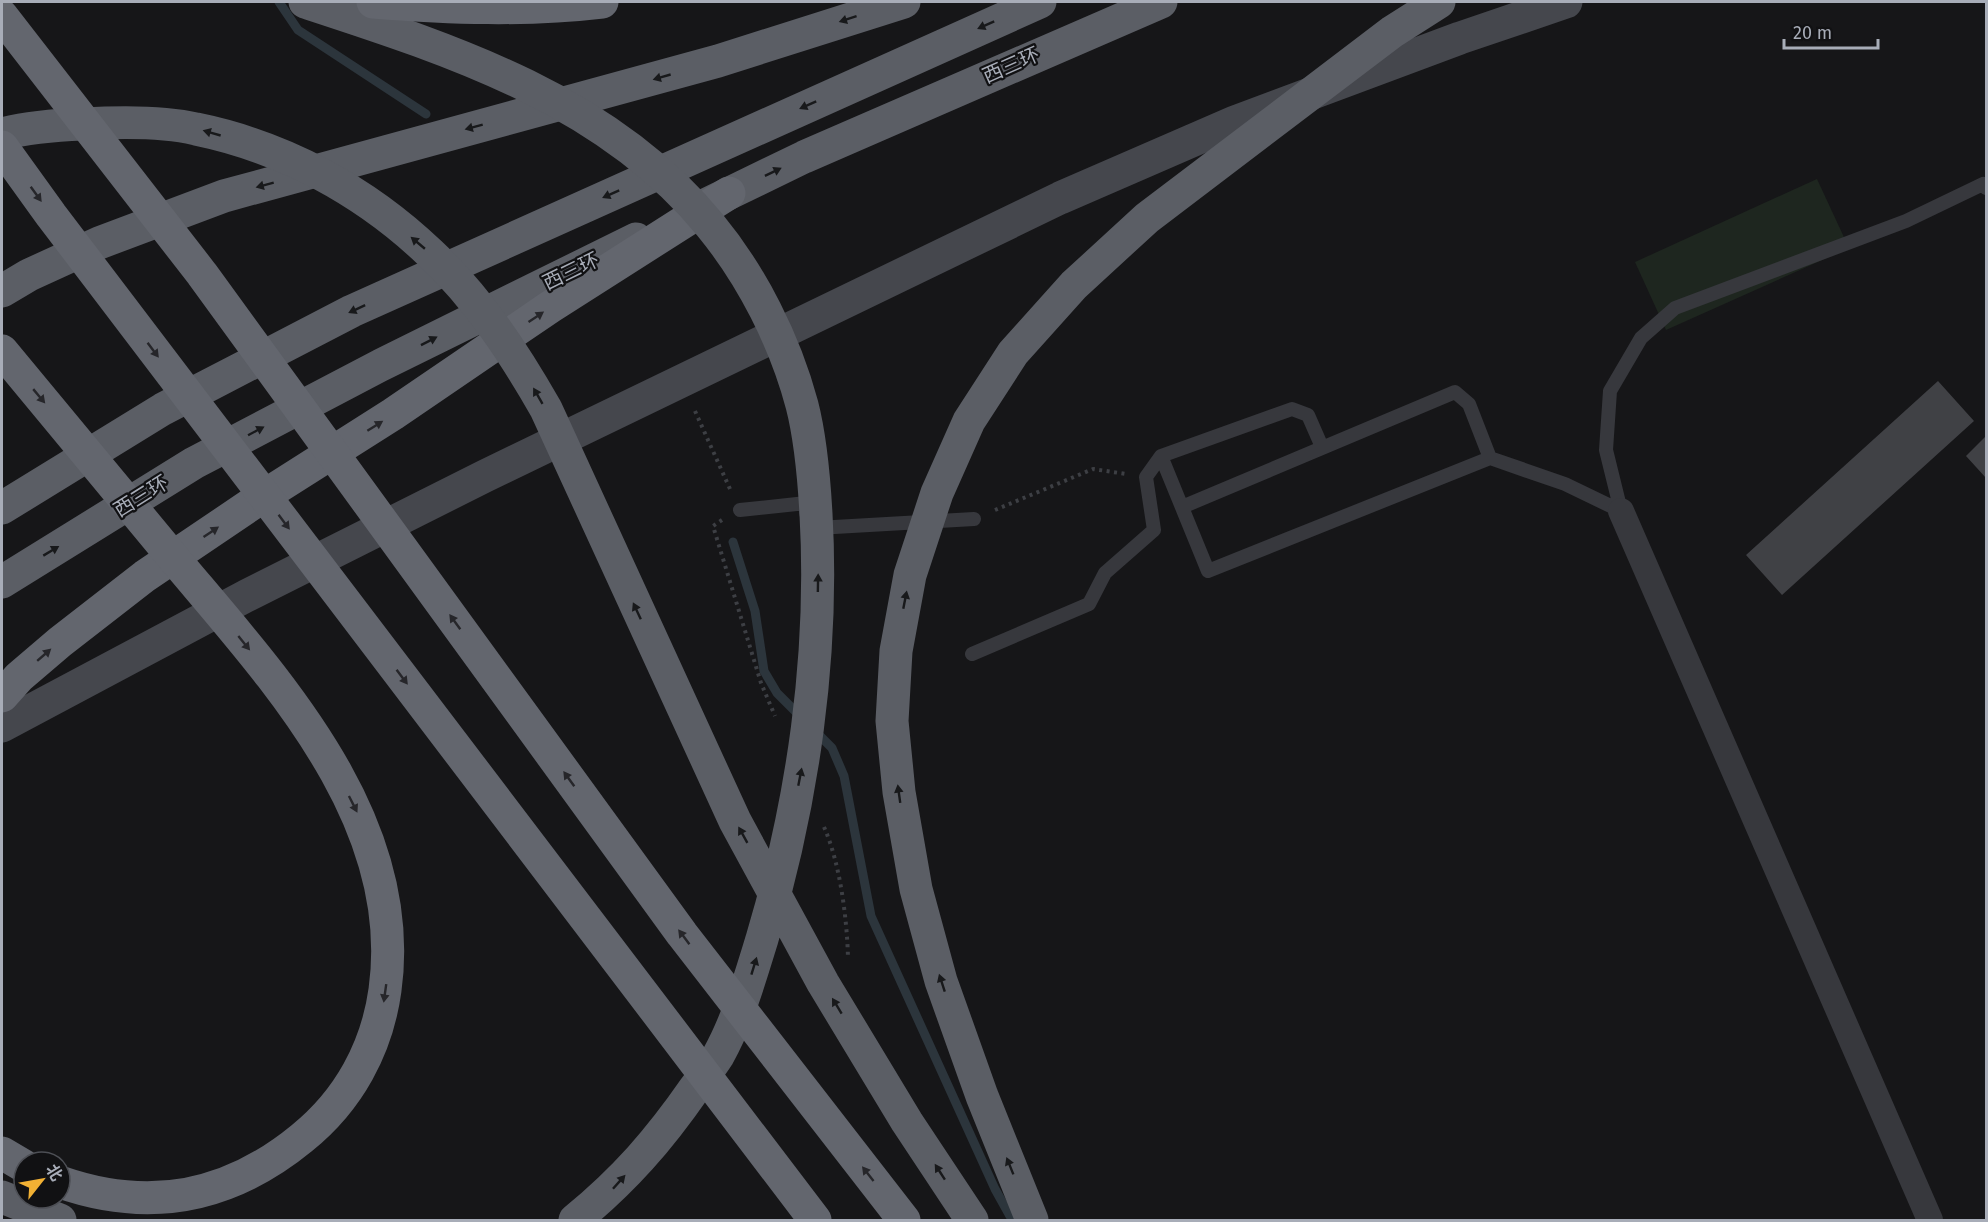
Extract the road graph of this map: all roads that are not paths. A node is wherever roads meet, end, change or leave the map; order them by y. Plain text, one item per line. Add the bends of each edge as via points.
1 (305, 2) edge
2 (373, 2) edge
3 (602, 2) edge
4 (904, 2) edge
5 (1040, 2) edge
6 (1161, 2) edge
7 (1439, 2) edge
8 (1566, 2) edge
9 (2, 16) edge
10 (2, 134) edge
11 (2, 147) edge
12 (1986, 188) edge
13 (729, 193) junction
14 (2, 291) edge
15 (2, 351) edge
16 (1322, 447) junction
17 (1161, 456) junction
18 (1490, 458) junction
19 (1182, 507) junction
20 (2, 508) edge
21 (740, 510) road end
22 (1621, 511) junction
23 (974, 519) road end
24 (2, 582) edge
25 (972, 654) dead end
26 (2, 696) edge
27 (2, 726) edge
28 (72, 1186) edge
29 (2, 1197) edge
30 (60, 1221) edge
31 (575, 1221) edge
32 (815, 1221) edge
33 (904, 1221) edge
34 (972, 1221) edge
35 (1032, 1221) edge
36 (1930, 1221) edge

31 -> 1 highway, bridge via 610,1192 665,1131 718,1055 745,995 777,888 801,771 817,618 814,480 802,407 757,293 712,227 660,172 592,121 502,73 425,41
2 - 3 highway, bridge via 449,8
4 -> 14 highway via 718,61 224,196 99,243
5 -> 20 highway via 352,311 163,409
13 -> 6 highway, 西三环
35 -> 7 highway, bridge via 941,981 916,889 898,792 892,721 896,651 910,575 934,503 969,421 1013,353 1074,285 1147,218 1392,32
8 - 27 main road via 1235,122 1060,198 484,476 236,601
33 -> 9 highway, bridge via 682,934 202,274
34 -> 10 highway, bridge via 823,983 735,821 546,409 515,355 473,299 430,253 384,213 328,177 269,149 195,128 119,122 31,127
11 -> 32 highway, bridge
12 - 22 lane via 1983,184 1906,221 1675,308 1641,338 1610,391 1606,450
24 -> 13 highway, 西三环 via 194,463 488,311
26 -> 13 highway via 60,642 145,576
15 -> 28 highway, bridge via 264,668 319,745 342,783 375,860 389,942 382,1011 373,1044 357,1076 313,1130 282,1155 246,1176 179,1196 136,1198
16 - 17 lane via 1308,416 1292,409
16 - 18 lane via 1455,392 1469,404
16 - 19 lane
17 - 19 lane
17 - 25 lane via 1146,477 1154,530 1106,573 1089,604
18 - 19 lane via 1208,571
18 - 22 lane via 1565,484
21 - 23 lane via 806,503 808,529
22 - 36 street
29 - 30 highway

